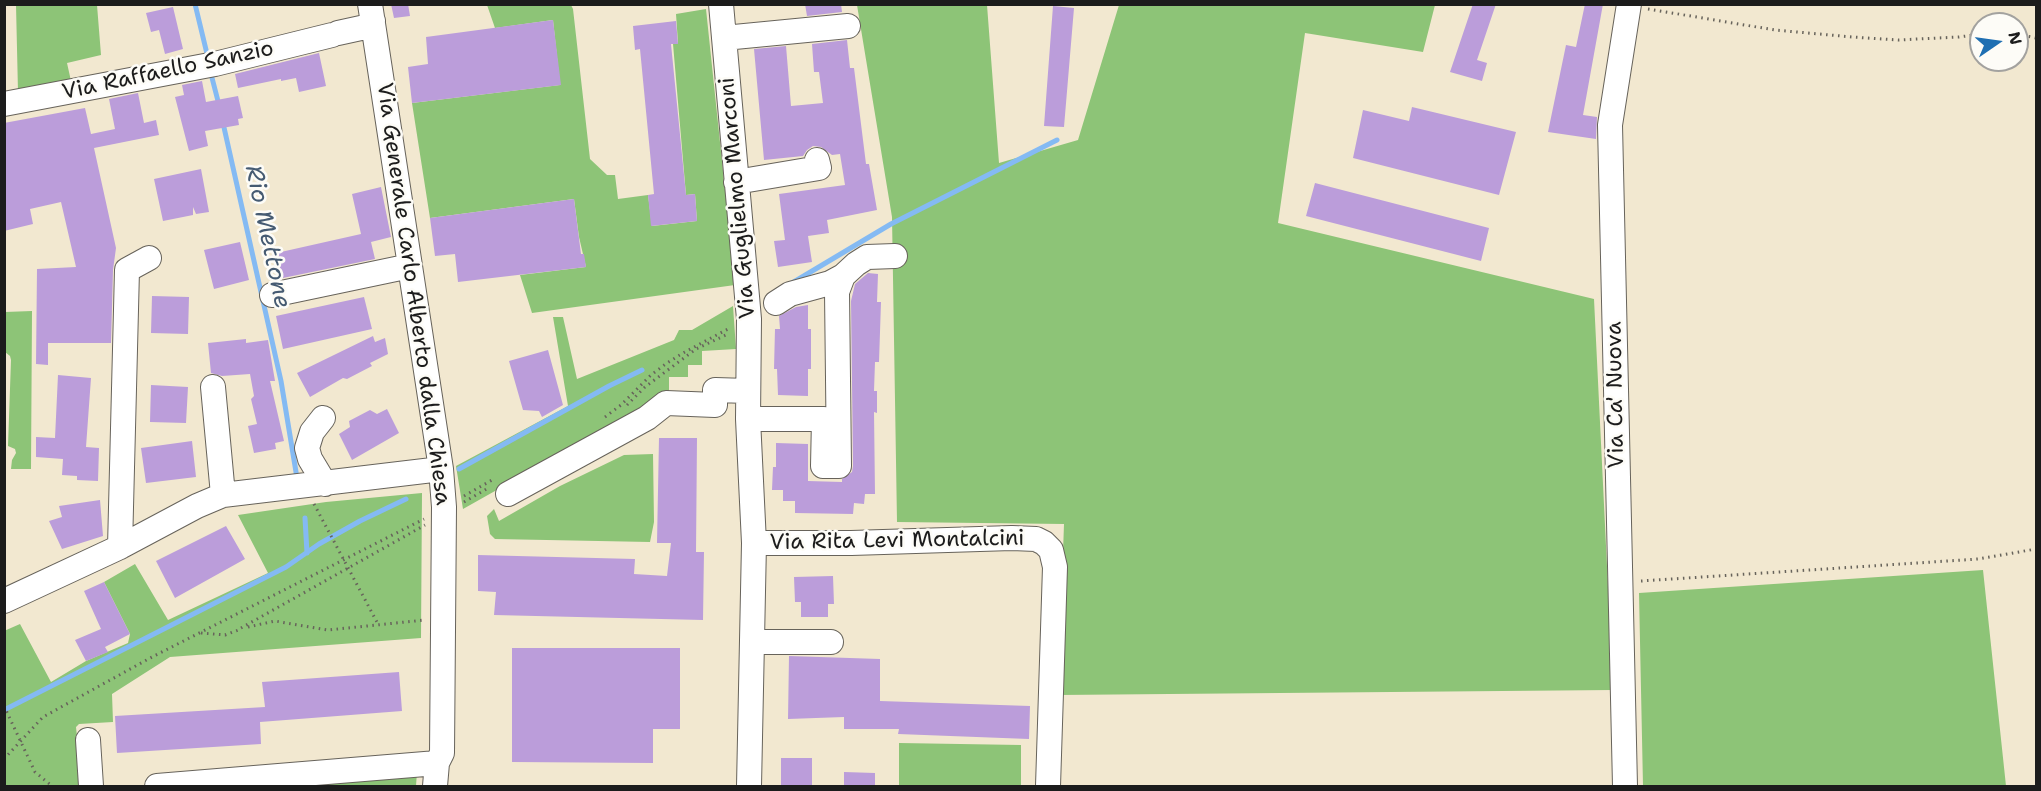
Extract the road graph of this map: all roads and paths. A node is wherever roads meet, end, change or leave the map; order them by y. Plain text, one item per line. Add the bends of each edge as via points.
1 (721, 4) edge
2 (1629, 5) edge
3 (371, 13) edge
4 (848, 26) dead end
5 (1969, 35) edge
6 (724, 38) junction
7 (4, 104) edge
8 (817, 160) dead end
9 (736, 182) junction
10 (895, 256) dead end
11 (149, 258) dead end
12 (410, 266) junction
13 (843, 276) junction
14 (272, 294) dead end
15 (776, 303) dead end
16 (749, 319) junction
17 (213, 387) dead end
18 (748, 391) junction
19 (323, 418) dead end
20 (603, 418) dead end
21 (748, 419) junction
22 (441, 469) junction
23 (315, 485) junction
24 (501, 487) joint
25 (223, 495) junction
26 (444, 507) junction
27 (754, 543) junction
28 (120, 547) junction
29 (2037, 549) edge
30 (343, 559) junction
31 (1621, 583) junction
32 (4, 601) edge
33 (442, 618) junction
34 (378, 624) junction
35 (201, 633) junction
36 (752, 642) junction
37 (831, 642) dead end
38 (4, 706) edge
39 (22, 740) junction
40 (88, 740) dead end
41 (4, 759) edge
42 (436, 775) edge
43 (753, 782) edge
44 (52, 786) edge
45 (91, 786) edge
46 (157, 786) edge
47 (1048, 786) edge
48 (1625, 786) edge

1 - 6 street, Via Guglielmo Marconi
2 - 5 path via 1775,30 1852,37 1898,40
2 - 31 street, Via Ca' Nuova via 1610,136
3 - 7 street, Via Raffaello Sanzio via 370,26 210,65
3 - 12 street, Via Generale Carlo Alberto dalla Chiesa
4 - 6 street
6 - 9 street, Via Guglielmo Marconi
8 - 9 street via 819,168
9 - 16 street, Via Guglielmo Marconi
10 - 13 street via 867,257
11 - 28 street via 127,270
12 - 14 street
12 - 22 street, Via Generale Carlo Alberto dalla Chiesa
13 - 15 street via 790,294
13 - 21 street via 837,292 838,368 828,368 831,419
16 - 18 street, Via Guglielmo Marconi
16 - 20 path via 675,358
17 - 25 street
18 - 21 street, Via Guglielmo Marconi
18 - 24 street via 715,390 715,405 666,403 647,418
19 - 23 street via 312,432 307,448
21 - 27 street, Via Guglielmo Marconi
22 - 23 street
22 - 26 street, Via Generale Carlo Alberto dalla Chiesa
23 - 25 street
23 - 30 path via 328,531
24 - 26 path
25 - 28 street
26 - 30 path
26 - 33 street, Via Generale Carlo Alberto dalla Chiesa
27 - 36 street, Via Guglielmo Marconi
27 - 47 street, Via Rita Levi Montalcini via 1025,538 1044,543 1051,550 1055,567
28 - 32 street
29 - 31 path via 1978,559
30 - 34 path
30 - 35 path
31 - 48 street, Via Ca' Nuova
33 - 34 path
33 - 42 street, Via Generale Carlo Alberto dalla Chiesa via 442,753
34 - 35 path via 328,630 275,621 225,635
35 - 39 path via 43,717
36 - 37 street
36 - 43 street, Via Guglielmo Marconi
38 - 39 path
39 - 41 path
39 - 44 path via 35,772
40 - 45 street
42 - 46 street, Via Generale Carlo Alberto dalla Chiesa

